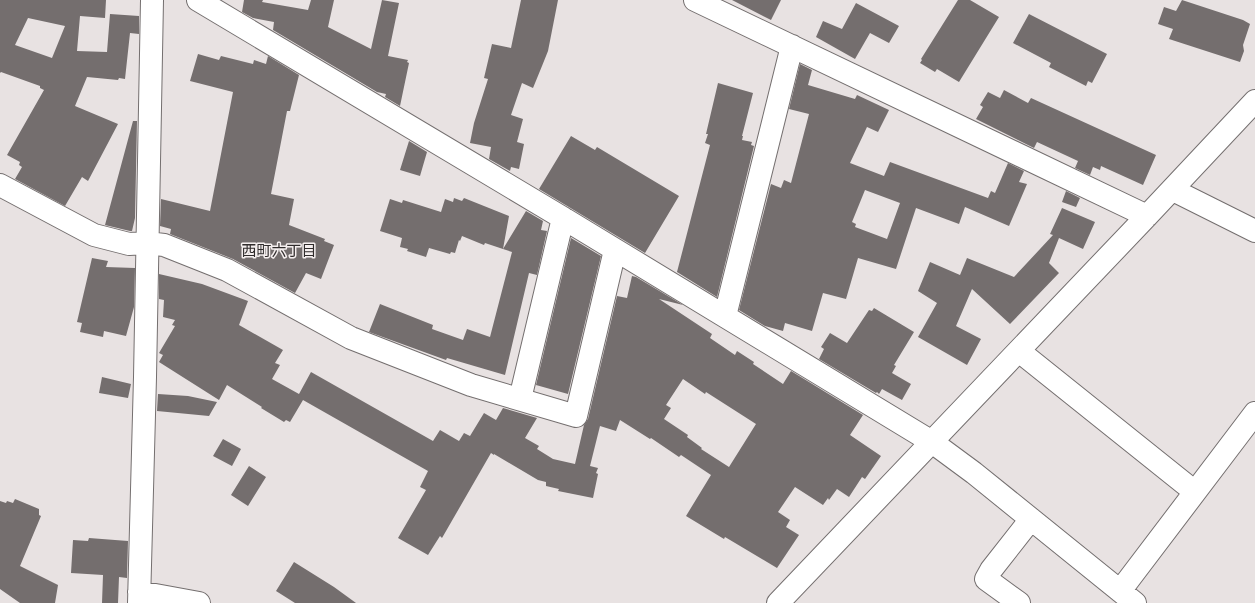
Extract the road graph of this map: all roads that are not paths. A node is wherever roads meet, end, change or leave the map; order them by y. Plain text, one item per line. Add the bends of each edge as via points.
1 (152, 0) edge
2 (198, 0) edge
3 (695, 0) edge
4 (792, 46) junction
5 (1255, 101) edge
6 (0, 185) edge
7 (1172, 190) junction
8 (1147, 216) junction
9 (563, 218) junction
10 (1255, 231) edge
11 (147, 243) junction
12 (615, 250) junction
13 (725, 316) junction
14 (1020, 351) junction
15 (520, 399) junction
16 (1255, 413) edge
17 (932, 442) junction
18 (1195, 492) junction
19 (1031, 519) junction
20 (1127, 597) edge
21 (139, 598) edge
22 (199, 603) edge
23 (778, 603) edge
24 (1020, 603) edge

1 - 11 street
2 - 9 street
3 - 4 street
4 - 8 street
4 - 13 street
5 - 7 street
6 - 11 street via 94,235 129,244
7 - 8 street
7 - 10 street
8 - 14 street
9 - 12 street
9 - 15 street
11 - 15 street via 164,245 227,270 351,338 471,385
11 - 21 street
12 - 13 street
12 - 15 street via 576,416
13 - 17 street
14 - 17 street
14 - 18 street
16 - 18 street
17 - 19 street
17 - 23 street
18 - 20 street
19 - 20 street
19 - 24 street via 986,579
21 - 22 street

